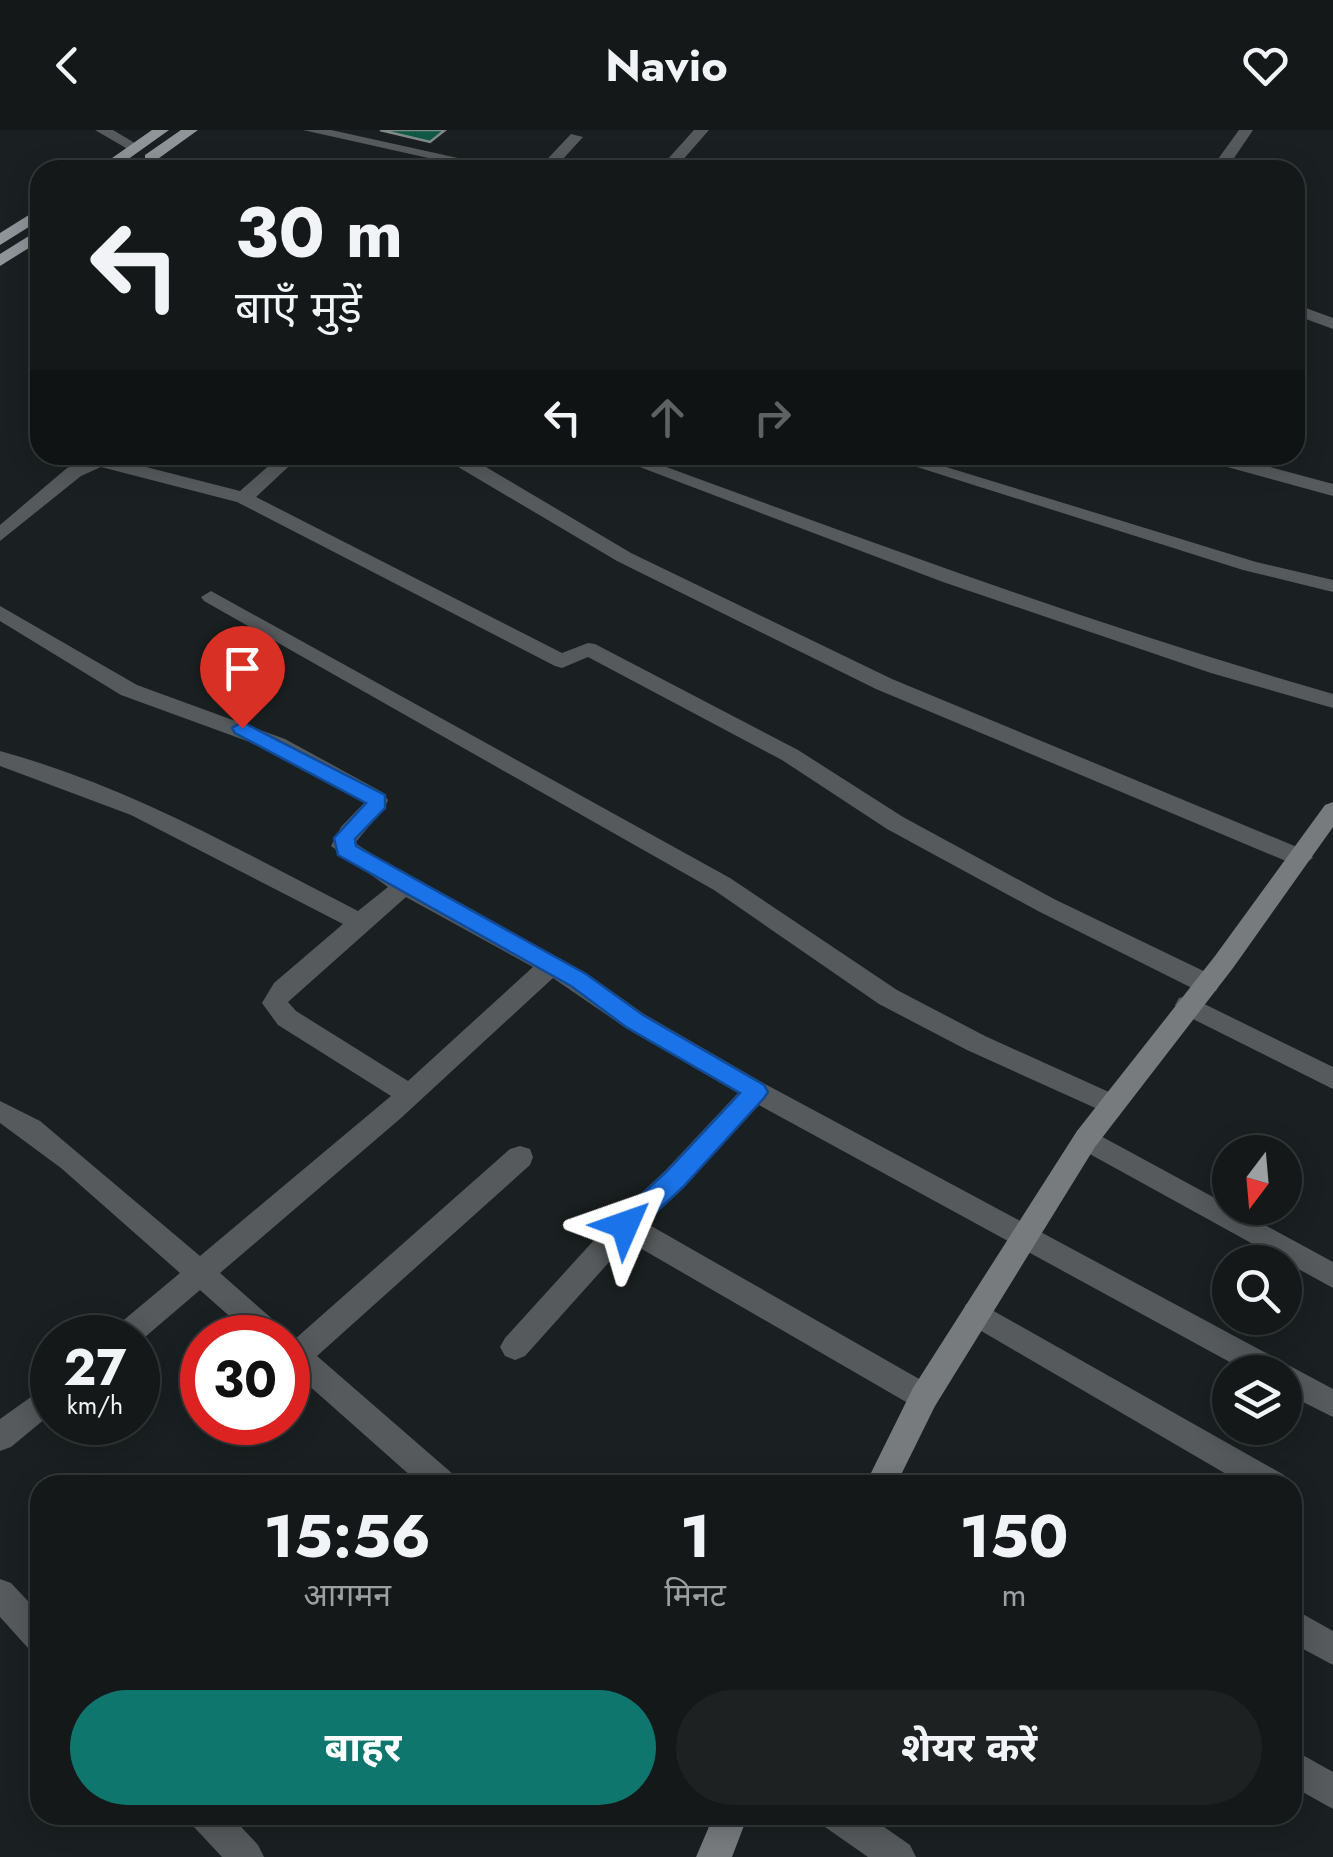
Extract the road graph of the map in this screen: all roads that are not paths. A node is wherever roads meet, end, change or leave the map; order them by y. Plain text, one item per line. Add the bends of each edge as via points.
1 (102, 130) edge
2 (162, 130) edge
3 (191, 130) edge
4 (310, 130) edge
5 (702, 130) edge
6 (1246, 130) edge
7 (576, 137) dead end
8 (136, 148) junction
9 (118, 160) edge
10 (147, 160) edge
11 (456, 160) edge
12 (554, 160) edge
13 (675, 160) edge
14 (1225, 160) edge
15 (30, 220) edge
16 (0, 240) edge
17 (30, 241) edge
18 (0, 261) edge
19 (1305, 313) edge
20 (1333, 324) edge
21 (89, 465) edge
22 (114, 465) edge
23 (281, 465) edge
24 (488, 465) edge
25 (644, 465) edge
26 (921, 465) edge
27 (1242, 465) edge
28 (1333, 490) edge
29 (244, 498) junction
30 (0, 535) edge
31 (1333, 586) edge
32 (211, 598) dead end
33 (0, 612) edge
34 (1333, 701) edge
35 (0, 758) edge
36 (1333, 810) edge
37 (1300, 858) junction
38 (404, 886) junction
39 (360, 923) junction
40 (551, 965) junction
41 (1207, 984) junction
42 (1188, 1005) junction
43 (1333, 1079) edge
44 (756, 1092) junction
45 (409, 1095) junction
46 (1111, 1104) junction
47 (0, 1111) edge
48 (1086, 1139) junction
49 (520, 1156) dead end
50 (625, 1225) junction
51 (1022, 1237) junction
52 (204, 1272) junction
53 (1333, 1276) edge
54 (976, 1313) junction
55 (151, 1315) edge
56 (250, 1315) edge
57 (310, 1328) edge
58 (515, 1347) dead end
59 (1242, 1355) edge
60 (310, 1369) edge
61 (1302, 1387) edge
62 (924, 1397) junction
63 (1333, 1404) edge
64 (30, 1412) edge
65 (0, 1437) edge
66 (432, 1475) edge
67 (885, 1475) edge
68 (1256, 1475) edge
69 (0, 1594) edge
70 (30, 1626) edge
71 (1302, 1630) edge
72 (1333, 1649) edge
73 (1302, 1772) edge
74 (1333, 1792) edge
75 (216, 1825) edge
76 (727, 1825) edge
77 (852, 1825) edge
78 (246, 1857) edge
79 (714, 1857) edge
80 (898, 1857) edge

1 - 8 street
2 - 8 main road
3 - 10 main road
4 - 11 street
5 - 13 street
6 - 14 street
7 - 12 street
8 - 9 main road
15 - 16 main road
17 - 18 main road
19 - 20 street
21 - 30 street
22 - 29 street
23 - 29 street
24 - 37 street via 624,557 884,684
25 - 34 street via 950,578
26 - 31 street
27 - 28 street
29 - 41 street via 562,662 588,649 790,755 895,823
32 - 46 street via 722,884 888,997
33 - 38 street via 130,690 242,728 374,797 374,808 342,846
35 - 39 street via 169,821
36 - 37 street
37 - 41 street
38 - 39 street
38 - 40 street
39 - 45 street via 275,1003 287,1018
40 - 44 street
40 - 45 street
41 - 42 street
42 - 43 street
42 - 46 street
44 - 50 street
44 - 51 street
45 - 52 street
46 - 48 street
47 - 52 street via 72,1160
48 - 51 street
48 - 53 street
49 - 57 street
50 - 58 street
50 - 62 street
51 - 54 street
51 - 59 street
52 - 55 street
52 - 56 street
54 - 62 street
54 - 68 street
60 - 66 street
61 - 63 street
62 - 67 street
64 - 65 street
69 - 70 street
71 - 72 street
73 - 74 street
75 - 78 street
76 - 79 street
77 - 80 street

